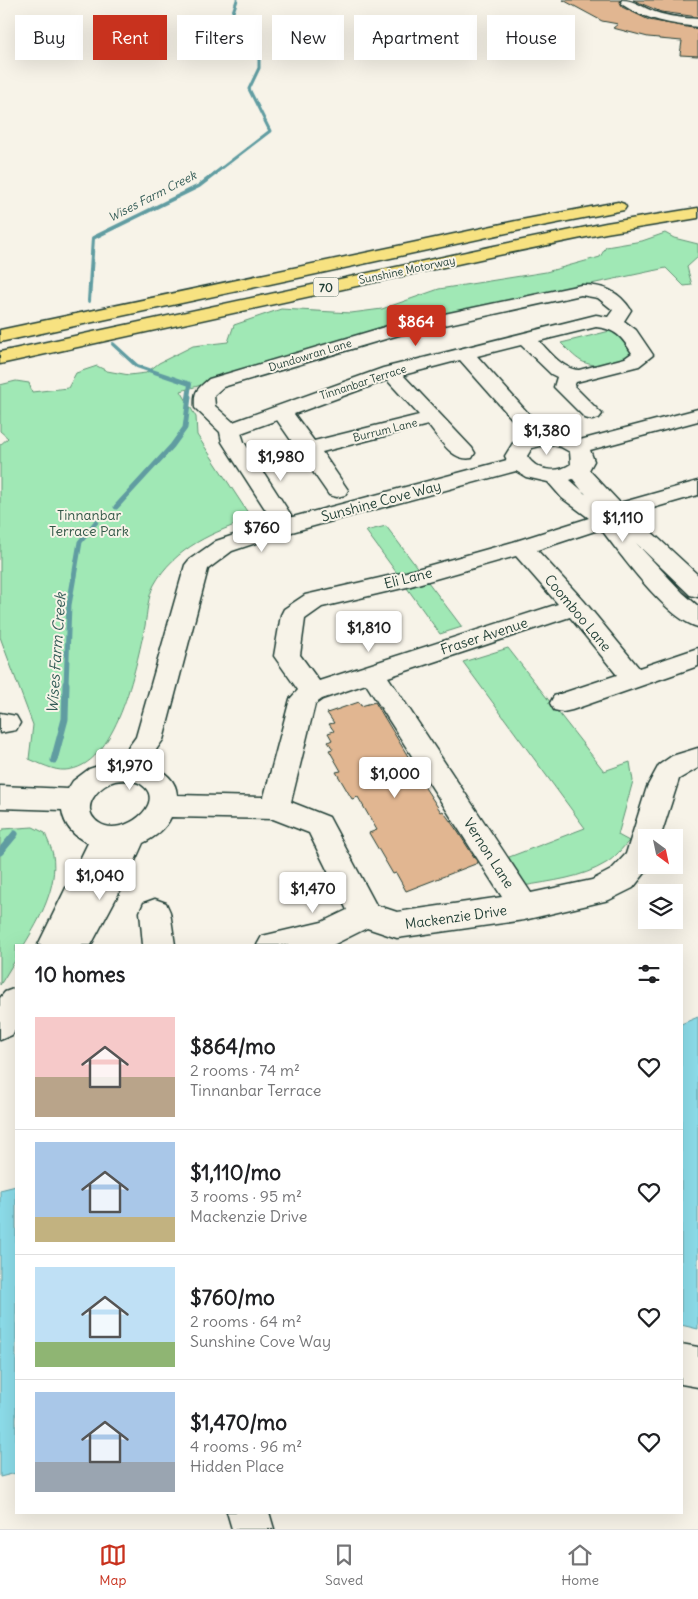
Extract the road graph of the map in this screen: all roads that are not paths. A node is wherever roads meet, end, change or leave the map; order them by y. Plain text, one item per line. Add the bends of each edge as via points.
1 (627, 2) dead end
2 (698, 23) edge
3 (635, 204) dead end
4 (694, 214) edge
5 (614, 322) junction
6 (0, 336) edge
7 (526, 339) junction
8 (456, 356) junction
9 (0, 358) edge
10 (390, 372) junction
11 (568, 375) junction
12 (281, 411) junction
13 (592, 414) dead end
14 (698, 415) edge
15 (433, 418) junction
16 (230, 430) junction
17 (548, 438) junction
18 (576, 447) junction
19 (309, 449) junction
20 (464, 453) dead end
21 (520, 454) junction
22 (566, 474) junction
23 (698, 488) edge
24 (337, 490) dead end
25 (611, 516) junction
26 (269, 531) junction
27 (521, 547) junction
28 (688, 566) edge
29 (654, 576) junction
30 (698, 589) edge
31 (575, 607) junction
32 (698, 619) edge
33 (698, 657) edge
34 (372, 673) junction
35 (635, 680) junction
36 (313, 692) junction
37 (563, 703) dead end
38 (698, 758) edge
39 (128, 769) junction
40 (0, 797) edge
41 (76, 800) junction
42 (164, 806) junction
43 (275, 808) junction
44 (119, 836) junction
45 (524, 907) junction
46 (155, 912) dead end
47 (365, 915) junction
48 (55, 944) edge
49 (76, 944) edge
50 (159, 944) edge
51 (279, 944) edge
52 (15, 1003) edge
53 (0, 1025) edge
54 (15, 1030) edge
55 (0, 1044) edge
56 (683, 1364) edge
57 (698, 1367) edge
58 (249, 1514) edge
59 (253, 1529) edge

1 - 2 street via 664,19
3 - 6 highway, Sunshine Motorway / 70 via 516,226
4 - 9 highway, Sunshine Motorway / 70 via 494,251
5 - 7 street, Tinnanbar Terrace via 596,321
5 - 11 street via 626,329 643,355 632,362 579,376
5 - 16 street, Dundowran Lane via 622,310 618,302 596,290 580,290 396,330 216,383 204,394 206,408
7 - 8 street, Tinnanbar Terrace
7 - 11 street via 558,370
8 - 10 street, Tinnanbar Terrace
8 - 17 street via 529,426
8 - 21 street via 521,436
10 - 12 street, Tinnanbar Terrace
10 - 15 street, Burrum Lane
11 - 13 street via 564,387
12 - 16 street, Tinnanbar Terrace
12 - 19 street
14 - 18 street
15 - 19 street, Burrum Lane
15 - 20 street, Burrum Lane
16 - 26 street via 234,442 280,515
17 - 18 street via 566,441
17 - 21 street via 532,440
18 - 22 street via 584,460
19 - 24 street
21 - 22 street via 528,471 543,476
21 - 26 street, Sunshine Cove Way
22 - 25 street via 570,493
23 - 25 street, Eli Lane
25 - 27 street, Eli Lane
25 - 28 street
25 - 29 street via 638,561
26 - 39 street, Sunshine Cove Way via 224,546 198,565 149,740
27 - 31 street, Coomboo Lane
27 - 36 street, Eli Lane via 314,601 293,616 287,656
28 - 29 street
28 - 30 street
29 - 32 street
31 - 34 street, Fraser Avenue
31 - 35 street, Coomboo Lane
33 - 35 street
34 - 36 street, Fraser Avenue
34 - 45 street, Vernon Lane
35 - 37 street
36 - 43 street via 303,698
38 - 45 street, Mackenzie Drive via 669,772 661,787 639,860 622,879 598,891
39 - 41 street via 110,771 90,782
39 - 42 street via 154,777 164,792
40 - 41 street
41 - 44 street via 82,825 92,833
42 - 43 street
42 - 44 street via 151,825
43 - 47 street via 318,825
44 - 48 street
44 - 49 street via 115,872
45 - 47 street, Mackenzie Drive via 397,925
46 - 50 street
47 - 51 street via 327,934
52 - 53 street
54 - 55 street
56 - 57 street
58 - 59 street

